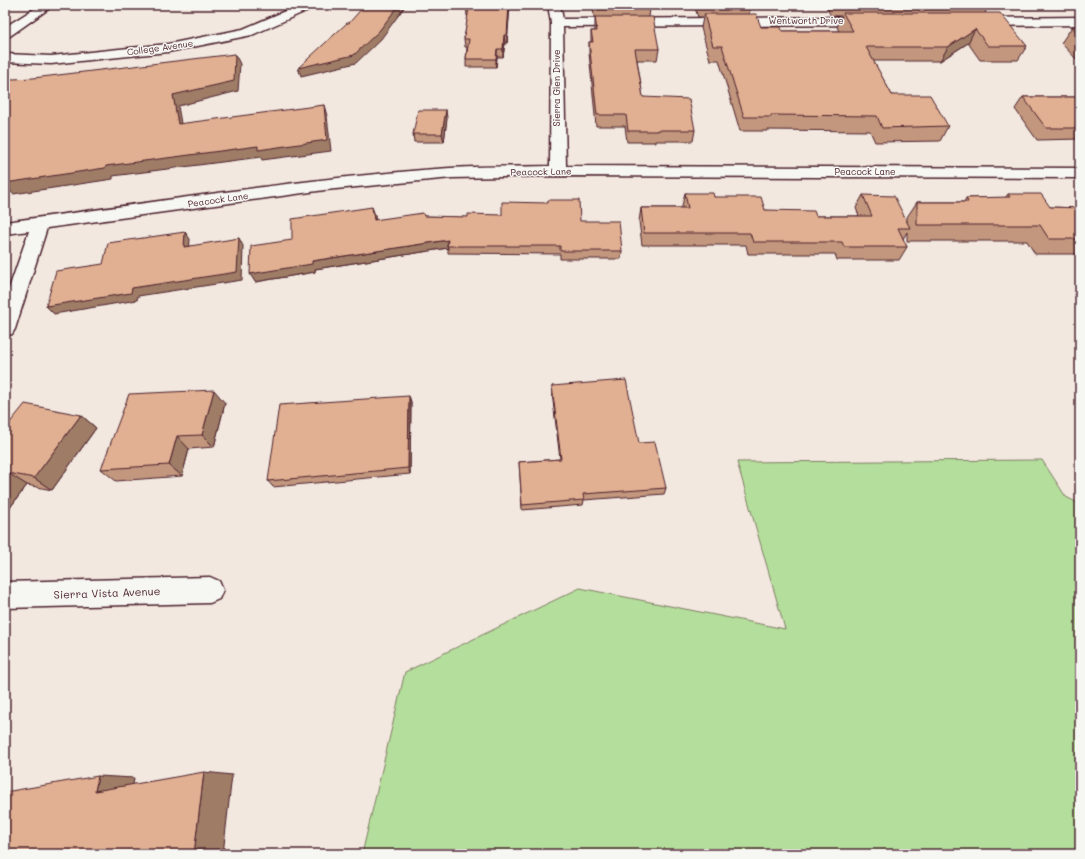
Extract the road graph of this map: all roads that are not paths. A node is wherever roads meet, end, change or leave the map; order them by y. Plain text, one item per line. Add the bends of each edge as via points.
1 (48, 5) edge
2 (309, 5) edge
3 (554, 5) edge
4 (1018, 11) dead end
5 (881, 21) edge
6 (1080, 21) edge
7 (969, 22) edge
8 (1025, 22) junction
9 (557, 23) junction
10 (5, 33) edge
11 (5, 58) edge
12 (558, 171) junction
13 (1080, 173) edge
14 (40, 223) junction
15 (5, 228) edge
16 (5, 329) edge
17 (210, 590) dead end
18 (5, 595) edge

1 - 10 street
2 - 11 street, College Avenue via 247,32 168,48 52,60
3 - 9 street, Sierra Glen Drive
4 - 8 street
5 - 9 street, Wentworth Drive via 783,16
6 - 8 street
7 - 8 street
9 - 12 street, Sierra Glen Drive
12 - 13 street, Peacock Lane
12 - 14 street, Peacock Lane via 452,173 388,178
14 - 15 street, Peacock Lane
14 - 16 street
17 - 18 street, Sierra Vista Avenue

